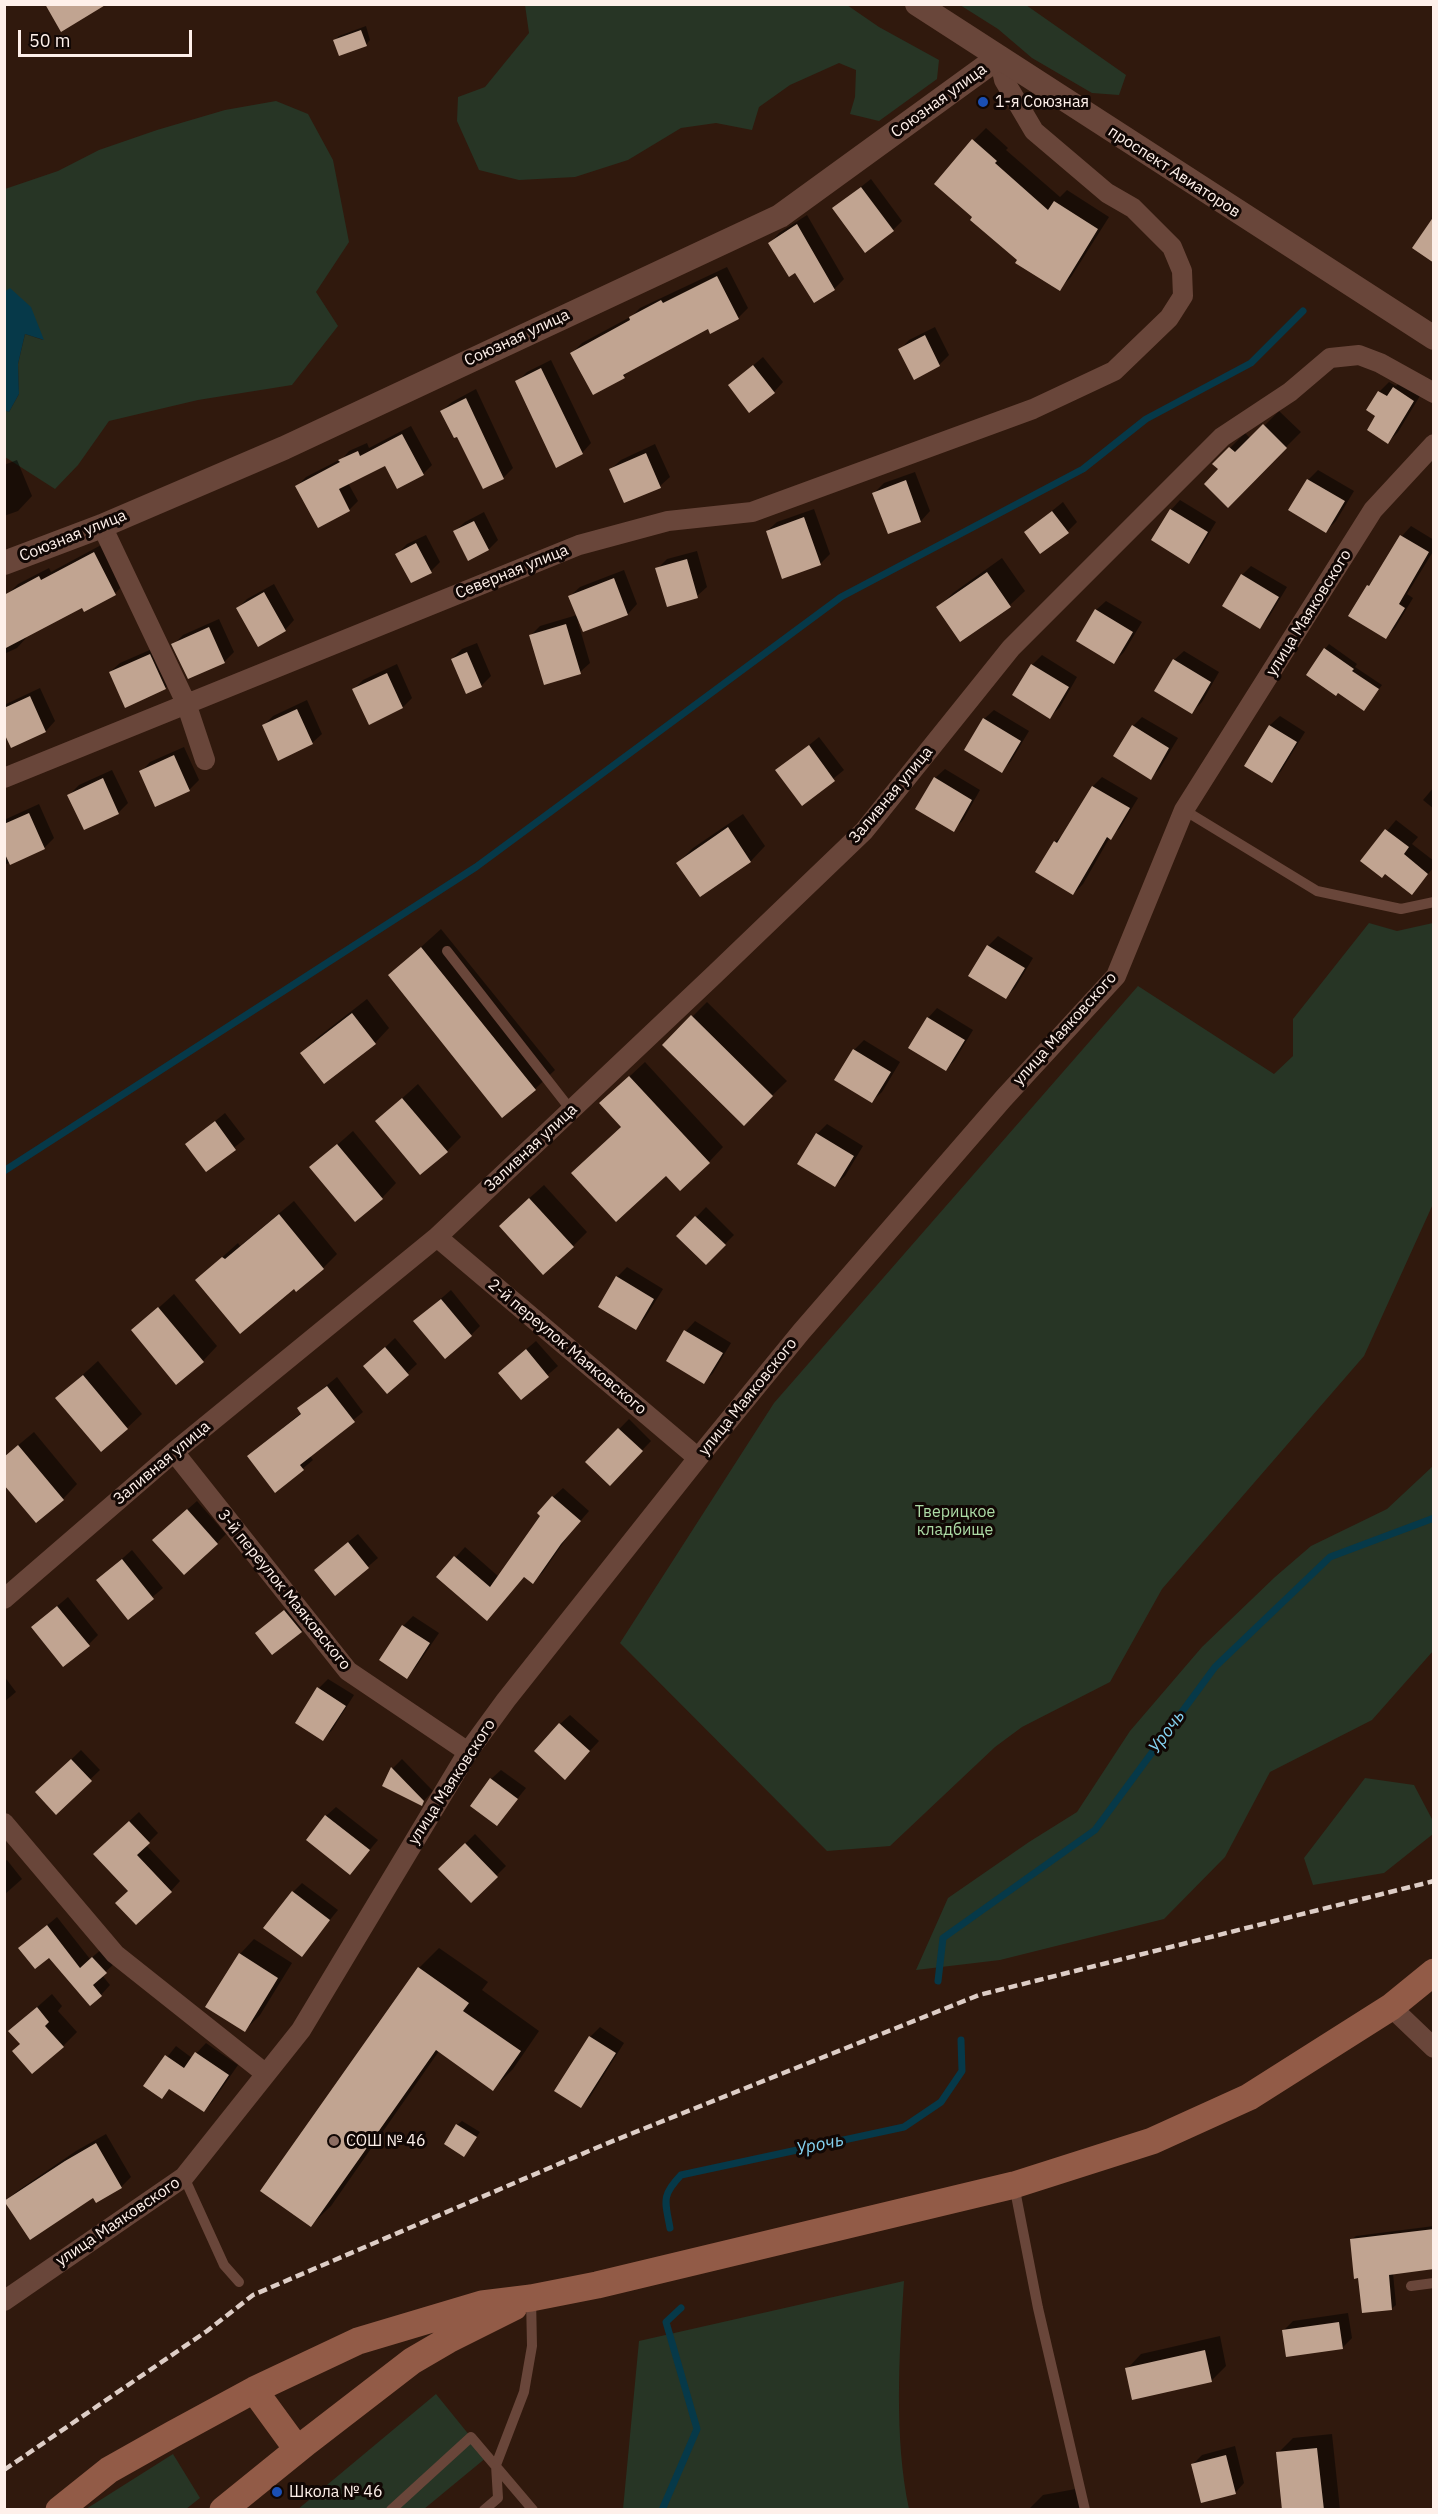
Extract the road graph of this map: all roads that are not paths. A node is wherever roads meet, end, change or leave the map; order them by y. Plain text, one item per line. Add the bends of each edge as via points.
1 (916, 4) edge
2 (999, 57) junction
3 (1434, 338) edge
4 (1434, 393) edge
5 (1434, 444) edge
6 (102, 526) junction
7 (4, 563) edge
8 (186, 703) junction
9 (205, 760) dead end
10 (4, 778) edge
11 (1185, 810) junction
12 (1434, 902) edge
13 (447, 951) dead end
14 (571, 1110) junction
15 (437, 1237) junction
16 (174, 1452) junction
17 (698, 1458) junction
18 (4, 1599) edge
19 (468, 1752) junction
20 (4, 1822) edge
21 (1434, 1972) edge
22 (1391, 2007) junction
23 (1434, 2048) edge
24 (266, 2074) junction
25 (184, 2177) junction
26 (1014, 2185) junction
27 (239, 2282) dead end
28 (1434, 2283) edge
29 (1411, 2286) dead end
30 (531, 2298) junction
31 (4, 2301) edge
32 (254, 2390) junction
33 (297, 2449) junction
34 (496, 2465) junction
35 (59, 2510) edge
36 (223, 2510) edge
37 (390, 2510) edge
38 (484, 2510) edge
39 (533, 2510) edge
40 (1085, 2510) edge

1 - 2 street, проспект Авиаторов
2 - 3 street, проспект Авиаторов
2 - 6 street, Союзная улица via 780,216 295,442
2 - 8 street, Северная улица via 1004,80 1034,131 1107,193 1133,208 1172,247 1182,271 1183,296 1169,318 1114,371 1033,409 752,512 668,521 579,544
4 - 14 street, Заливная улица via 1359,355 1330,358 1290,392 1222,437 1011,648 864,831
5 - 11 street, улица Маяковского via 1373,510
6 - 7 street, Союзная улица
6 - 8 street
8 - 9 street
8 - 10 street, Северная улица
11 - 12 lane via 1317,891 1401,909
11 - 17 street, улица Маяковского via 1116,976 847,1278
13 - 14 lane
14 - 15 street, Заливная улица
15 - 16 street, Заливная улица
15 - 17 street, 2-й переулок Маяковского
16 - 18 street, Заливная улица
16 - 19 street, 3-й переулок Маяковского via 348,1671
17 - 19 street, улица Маяковского
19 - 24 street, улица Маяковского via 301,2030
20 - 24 street via 115,1954
21 - 22 main road
22 - 23 street
22 - 26 main road via 1249,2097 1152,2141
24 - 25 street, улица Маяковского
25 - 27 lane via 224,2265
25 - 31 street, улица Маяковского
26 - 30 main road
26 - 40 lane
28 - 29 lane
30 - 32 main road via 482,2304 358,2341
30 - 33 main road via 412,2361
30 - 34 lane via 532,2346 524,2392
32 - 33 main road
32 - 35 main road via 110,2470
33 - 36 main road
34 - 37 lane via 471,2438
34 - 38 lane via 498,2498
34 - 39 lane

